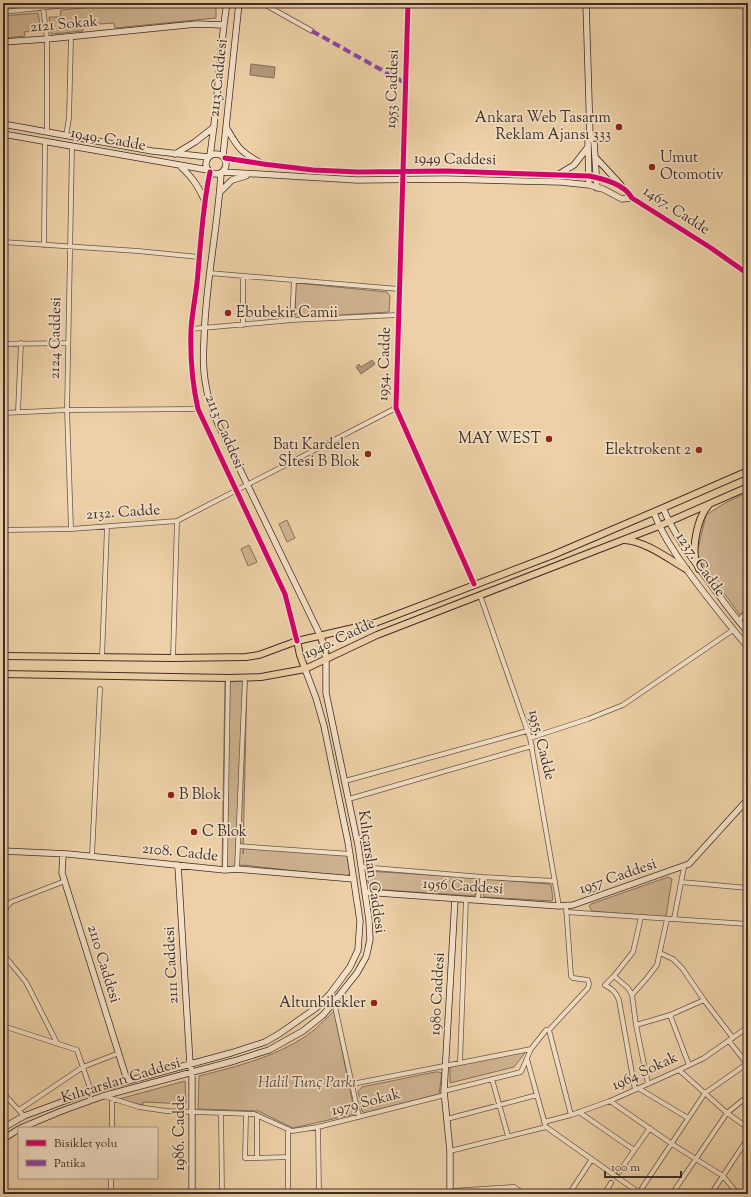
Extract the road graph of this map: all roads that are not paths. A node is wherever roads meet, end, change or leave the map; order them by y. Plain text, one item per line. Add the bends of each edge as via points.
1 (84, 3) edge
2 (227, 3) edge
3 (239, 3) edge
4 (262, 3) edge
5 (408, 3) edge
6 (586, 3) edge
7 (43, 7) junction
8 (3, 12) edge
9 (224, 25) junction
10 (312, 31) dead end
11 (71, 37) junction
12 (47, 39) junction
13 (3, 42) edge
14 (3, 124) edge
15 (214, 127) junction
16 (226, 127) junction
17 (47, 132) junction
18 (3, 134) edge
19 (590, 135) junction
20 (66, 136) junction
21 (46, 142) junction
22 (588, 146) junction
23 (72, 147) junction
24 (175, 154) junction
25 (209, 156) junction
26 (224, 157) junction
27 (595, 157) junction
28 (179, 164) junction
29 (263, 164) junction
30 (209, 171) junction
31 (222, 173) junction
32 (255, 174) junction
33 (558, 175) junction
34 (402, 176) junction
35 (589, 176) junction
36 (597, 177) junction
37 (589, 185) junction
38 (622, 187) junction
39 (597, 188) junction
40 (220, 193) junction
41 (632, 198) junction
42 (204, 199) junction
43 (3, 242) edge
44 (44, 245) junction
45 (69, 247) junction
46 (199, 257) junction
47 (209, 273) junction
48 (748, 274) edge
49 (243, 276) junction
50 (294, 280) junction
51 (399, 289) junction
52 (398, 315) junction
53 (292, 320) junction
54 (243, 325) junction
55 (204, 328) junction
56 (191, 329) junction
57 (21, 343) junction
58 (68, 343) junction
59 (3, 344) edge
60 (396, 408) junction
61 (198, 409) junction
62 (67, 410) junction
63 (18, 412) junction
64 (3, 413) edge
65 (748, 471) edge
66 (247, 485) junction
67 (748, 487) edge
68 (236, 490) junction
69 (709, 504) junction
70 (664, 508) junction
71 (654, 512) junction
72 (177, 521) junction
73 (669, 521) junction
74 (107, 526) junction
75 (659, 526) junction
76 (71, 529) junction
77 (3, 530) edge
78 (623, 540) junction
79 (686, 569) junction
80 (699, 569) junction
81 (474, 584) junction
82 (480, 595) junction
83 (748, 610) edge
84 (738, 621) junction
85 (733, 630) junction
86 (748, 632) edge
87 (320, 635) junction
88 (297, 641) junction
89 (748, 647) edge
90 (3, 656) edge
91 (102, 657) junction
92 (173, 658) junction
93 (326, 660) junction
94 (305, 670) junction
95 (3, 674) edge
96 (228, 678) junction
97 (245, 678) junction
98 (100, 689) dead end
99 (527, 731) junction
100 (530, 738) junction
101 (532, 746) junction
102 (345, 781) junction
103 (349, 799) junction
104 (748, 799) edge
105 (238, 846) junction
106 (3, 851) edge
107 (63, 854) junction
108 (350, 854) junction
109 (92, 856) junction
110 (178, 865) junction
111 (362, 867) junction
112 (684, 867) junction
113 (237, 869) junction
114 (226, 870) junction
115 (483, 877) junction
116 (354, 879) junction
117 (65, 881) junction
118 (555, 881) junction
119 (680, 882) junction
120 (748, 888) edge
121 (365, 892) junction
122 (455, 898) junction
123 (466, 899) junction
124 (477, 900) junction
125 (559, 906) junction
126 (566, 909) junction
127 (3, 915) edge
128 (641, 917) junction
129 (666, 919) junction
130 (674, 920) junction
131 (748, 924) edge
132 (660, 953) junction
133 (3, 954) edge
134 (614, 976) junction
135 (632, 995) junction
136 (704, 1000) junction
137 (334, 1002) junction
138 (670, 1014) junction
139 (636, 1025) junction
140 (3, 1026) edge
141 (748, 1027) edge
142 (549, 1030) junction
143 (731, 1040) junction
144 (57, 1044) junction
145 (531, 1049) junction
146 (119, 1053) junction
147 (527, 1059) junction
148 (460, 1063) junction
149 (190, 1064) junction
150 (748, 1064) edge
151 (689, 1065) junction
152 (446, 1066) junction
153 (83, 1067) junction
154 (678, 1070) junction
155 (192, 1072) junction
156 (492, 1079) junction
157 (127, 1080) junction
158 (352, 1084) junction
159 (648, 1084) junction
160 (637, 1089) junction
161 (91, 1091) junction
162 (3, 1093) edge
163 (445, 1093) junction
164 (705, 1093) junction
165 (537, 1095) junction
166 (103, 1096) junction
167 (748, 1096) edge
168 (112, 1099) junction
169 (610, 1101) junction
170 (499, 1105) junction
171 (19, 1110) junction
172 (579, 1112) junction
173 (192, 1113) junction
174 (221, 1113) junction
175 (727, 1113) junction
176 (246, 1114) junction
177 (257, 1115) junction
178 (571, 1115) junction
179 (24, 1116) junction
180 (359, 1117) junction
181 (447, 1118) junction
182 (688, 1118) junction
183 (544, 1122) junction
184 (25, 1127) edge
185 (112, 1127) edge
186 (318, 1127) junction
187 (546, 1127) junction
188 (3, 1128) edge
189 (650, 1128) junction
190 (748, 1128) edge
191 (288, 1129) junction
192 (18, 1130) edge
193 (508, 1136) junction
194 (748, 1138) edge
195 (3, 1139) edge
196 (672, 1144) junction
197 (634, 1150) junction
198 (450, 1151) junction
199 (288, 1157) junction
200 (257, 1158) junction
201 (592, 1159) junction
202 (696, 1159) junction
203 (619, 1172) dead end
204 (723, 1176) junction
205 (111, 1179) edge
206 (611, 1183) dead end
207 (642, 1188) dead end
208 (450, 1193) edge
209 (111, 1194) edge
210 (192, 1194) edge
211 (222, 1194) edge
212 (288, 1194) edge
213 (319, 1194) edge
214 (524, 1194) edge
215 (569, 1194) edge
216 (604, 1194) edge
217 (640, 1194) edge
218 (672, 1194) edge
219 (711, 1194) edge
220 (738, 1194) edge

1 - 7 street, 2121 Sokak
2 - 9 street, 2113 Caddesi
3 - 16 street, 2113 Caddesi
4 - 10 street
5 - 34 street, 1953 Caddesi
6 - 19 street
7 - 8 street, 2121 Sokak
7 - 12 street
9 - 11 street, 2121 Sokak via 196,24
9 - 15 street, 2113 Caddesi
11 - 12 street, 2121 Sokak
11 - 20 street
12 - 13 street, 2121 Sokak
12 - 17 street
14 - 17 street, 1949. Cadde
15 - 24 street
15 - 25 street, 2113 Caddesi
16 - 26 street, 2113 Caddesi
16 - 29 street via 245,154
17 - 20 street, 1949. Cadde
18 - 21 street, 1949. Cadde
19 - 22 street
19 - 27 street via 594,142
20 - 24 street, 1949. Cadde
21 - 23 street, 1949. Cadde
21 - 44 street
22 - 33 street via 574,165
22 - 35 street
23 - 28 street, 1949. Cadde
23 - 45 street, 2124 Caddesi
24 - 25 street
25 - 26 street via 217,153
25 - 30 street via 206,165
26 - 29 street, 1949 Caddesi
26 - 31 street via 227,165
27 - 36 street
27 - 38 street
28 - 30 street, 1949. Cadde
28 - 42 street via 192,176
29 - 34 street, 1949 Caddesi
30 - 31 street
30 - 42 street, 2113 Caddesi
31 - 32 street, 1949 Caddesi
31 - 40 street, 2113 Caddesi
32 - 34 street, 1949 Caddesi via 349,180
32 - 40 street via 232,180
33 - 34 street, 1949 Caddesi via 447,171
33 - 35 street, 1949 Caddesi
34 - 37 street, 1949 Caddesi
34 - 51 street, 1954. Cadde
35 - 36 street, 1467. Cadde
35 - 37 street
36 - 38 street, 1467. Cadde
36 - 39 street
37 - 39 street, 1467. Cadde
38 - 41 street, 1467. Cadde
39 - 41 street, 1467. Cadde via 622,199
40 - 47 street, 2113 Caddesi
41 - 48 street, 1467. Cadde
42 - 46 street, 2113 Caddesi
43 - 44 street
44 - 45 street
45 - 46 street
45 - 58 street, 2124 Caddesi
46 - 56 street, 2113 Caddesi
47 - 49 street
47 - 55 street, 2113 Caddesi
49 - 50 street
49 - 54 street
50 - 51 street
50 - 53 street
51 - 52 street, 1954. Cadde
52 - 53 street
52 - 60 street, 1954. Cadde
53 - 54 street
54 - 55 street
55 - 56 street
55 - 66 street, 2113 Caddesi via 203,366 209,402
56 - 61 street, 2113 Caddesi via 193,385
57 - 58 street
57 - 59 street
57 - 63 street
58 - 62 street, 2124 Caddesi
60 - 66 street, 2132. Cadde
60 - 81 street, 1954. Cadde
61 - 62 street
61 - 68 street, 2113 Caddesi
62 - 63 street
62 - 76 street, 2124 Caddesi
63 - 64 street
65 - 70 main road, 1940. Cadde
66 - 68 street, 2132. Cadde
66 - 87 street, 2113 Caddesi
67 - 69 main road, 1940. Cadde
68 - 72 street, 2132. Cadde
68 - 88 street, 2113 Caddesi via 285,594
69 - 73 main road, 1940. Cadde
69 - 80 main road via 699,521 695,547
70 - 71 main road, 1940. Cadde
70 - 73 street, 1237. Cadde
71 - 75 street, 1237. Cadde
71 - 81 main road, 1940. Cadde via 540,560
72 - 74 street, 2132. Cadde
72 - 92 street
73 - 75 main road, 1940. Cadde
73 - 80 street, 1237. Cadde
74 - 76 street, 2132. Cadde
74 - 91 street
75 - 78 main road, 1940. Cadde
75 - 79 street, 1237. Cadde
76 - 77 street, 2132. Cadde
78 - 79 main road via 635,541
78 - 82 main road, 1940. Cadde
79 - 85 street, 1237. Cadde
80 - 84 street, 1237. Cadde
81 - 87 main road, 1940. Cadde via 375,623
82 - 93 main road, 1940. Cadde via 377,635
82 - 99 street, 1955. Cadde
83 - 84 street
84 - 86 street, 1237. Cadde
85 - 89 street, 1237. Cadde
85 - 100 street via 623,704 588,719
87 - 88 main road, 1940. Cadde
87 - 93 main road
88 - 92 main road, 1940. Cadde via 274,651 246,657
88 - 94 main road
90 - 91 main road, 1940. Cadde
91 - 92 main road, 1940. Cadde
93 - 94 main road, 1940. Cadde
93 - 102 street, Kılıçarslan Caddesi via 326,693
94 - 97 main road, 1940. Cadde
94 - 108 street, Kılıçarslan Caddesi via 324,726
95 - 96 main road, 1940. Cadde
96 - 97 main road, 1940. Cadde
96 - 114 street
97 - 105 street
98 - 109 street
99 - 100 street, 1955. Cadde
99 - 102 street
100 - 101 street, 1955. Cadde
101 - 103 street
101 - 118 street, 1955. Cadde
102 - 103 street, Kılıçarslan Caddesi
103 - 111 street, Kılıçarslan Caddesi
104 - 112 street via 692,862
105 - 108 street
105 - 113 street
106 - 107 street, 2108. Cadde
107 - 109 street, 2108. Cadde
107 - 117 street, 2110 Caddesi via 62,872
108 - 116 street, Kılıçarslan Caddesi
109 - 110 street, 2108. Cadde
110 - 114 street, 2108. Cadde
110 - 149 street, 2111 Caddesi
111 - 115 street
111 - 121 street, Kılıçarslan Caddesi
112 - 119 street
112 - 126 street, 1957 Caddesi
113 - 114 street, 2108. Cadde
113 - 116 street, 2108. Cadde
115 - 118 street
115 - 124 street
116 - 149 street, Kılıçarslan Caddesi via 360,921 358,950 350,967 330,994 299,1021 264,1042
117 - 127 street via 10,902
117 - 146 street, 2110 Caddesi
118 - 125 street, 1955. Cadde
119 - 120 street
119 - 130 street
121 - 122 street, 1956 Caddesi
121 - 137 street, Kılıçarslan Caddesi via 370,939 366,957 358,973
122 - 123 street, 1956 Caddesi
122 - 152 street, 1980 Caddesi
123 - 124 street, 1956 Caddesi
123 - 148 street
124 - 125 street, 1956 Caddesi
125 - 126 street, 1957 Caddesi
126 - 128 street
126 - 142 street, 1979 Sokak via 572,977 586,979 589,986
128 - 129 street
128 - 134 street via 633,952
129 - 130 street
129 - 132 street
130 - 131 street
132 - 135 street via 657,965
132 - 136 street via 673,958
133 - 144 street via 26,982
134 - 135 street
134 - 160 street via 605,985 614,991 619,1000
135 - 139 street
136 - 138 street
136 - 143 street
137 - 155 street, Kılıçarslan Caddesi via 323,1015 286,1042 253,1056
137 - 158 street
138 - 139 street
138 - 151 street
139 - 159 street
140 - 144 street
141 - 143 street, 1964 Sokak
142 - 145 street, 1979 Sokak via 546,1030
142 - 178 street
143 - 150 street
143 - 151 street, 1964 Sokak
144 - 153 street via 77,1050
145 - 147 street, 1979 Sokak
145 - 148 street
146 - 153 street
146 - 157 street, 2110 Caddesi
147 - 156 street, 1979 Sokak via 520,1072
147 - 165 street
148 - 152 street
149 - 155 street, 2111 Caddesi
149 - 157 street, Kılıçarslan Caddesi
150 - 164 street
151 - 154 street, 1964 Sokak
152 - 158 street
152 - 163 street, 1980 Caddesi
153 - 161 street
153 - 171 street
154 - 159 street, 1964 Sokak
154 - 164 street
155 - 166 street, Kılıçarslan Caddesi
155 - 173 street, 1986. Cadde
156 - 163 street, 1979 Sokak
156 - 170 street
157 - 161 street, Kılıçarslan Caddesi
158 - 180 street
159 - 160 street, 1964 Sokak
160 - 169 street, 1964 Sokak
160 - 182 street
161 - 179 street, Kılıçarslan Caddesi
162 - 171 street
163 - 180 street, 1979 Sokak
163 - 181 street, 1980 Caddesi
164 - 175 street
164 - 182 street
165 - 170 street
165 - 183 street
166 - 168 street, 1979 Sokak
166 - 184 street, Kılıçarslan Caddesi
167 - 175 street
168 - 173 street, 1979 Sokak via 151,1109
168 - 185 street
169 - 172 street, 1964 Sokak
169 - 189 street
170 - 181 street
170 - 193 street
171 - 179 street
172 - 178 street, 1964 Sokak
172 - 197 street
173 - 174 street, 1979 Sokak
173 - 210 street, 1986. Cadde
174 - 176 street, 1979 Sokak
174 - 211 street
175 - 190 street
175 - 202 street
176 - 177 street, 1979 Sokak
176 - 200 street via 245,1158
177 - 191 street, 1979 Sokak
177 - 200 street
178 - 183 street, 1964 Sokak
179 - 188 street, Kılıçarslan Caddesi
180 - 186 street, 1979 Sokak
181 - 198 street, 1980 Caddesi
182 - 196 street
183 - 187 street
186 - 191 street, 1979 Sokak via 292,1131
186 - 213 street
187 - 193 street
187 - 201 street
189 - 196 street
189 - 197 street
191 - 199 street
192 - 195 street, Kılıçarslan Caddesi
193 - 198 street
194 - 204 street
196 - 202 street
196 - 207 street
197 - 203 street
198 - 208 street, 1980 Caddesi
199 - 200 street
199 - 212 street
201 - 215 street
201 - 217 street
202 - 204 street
202 - 218 street
204 - 219 street
204 - 220 street
205 - 209 street
206 - 216 street
208 - 214 street via 514,1187

